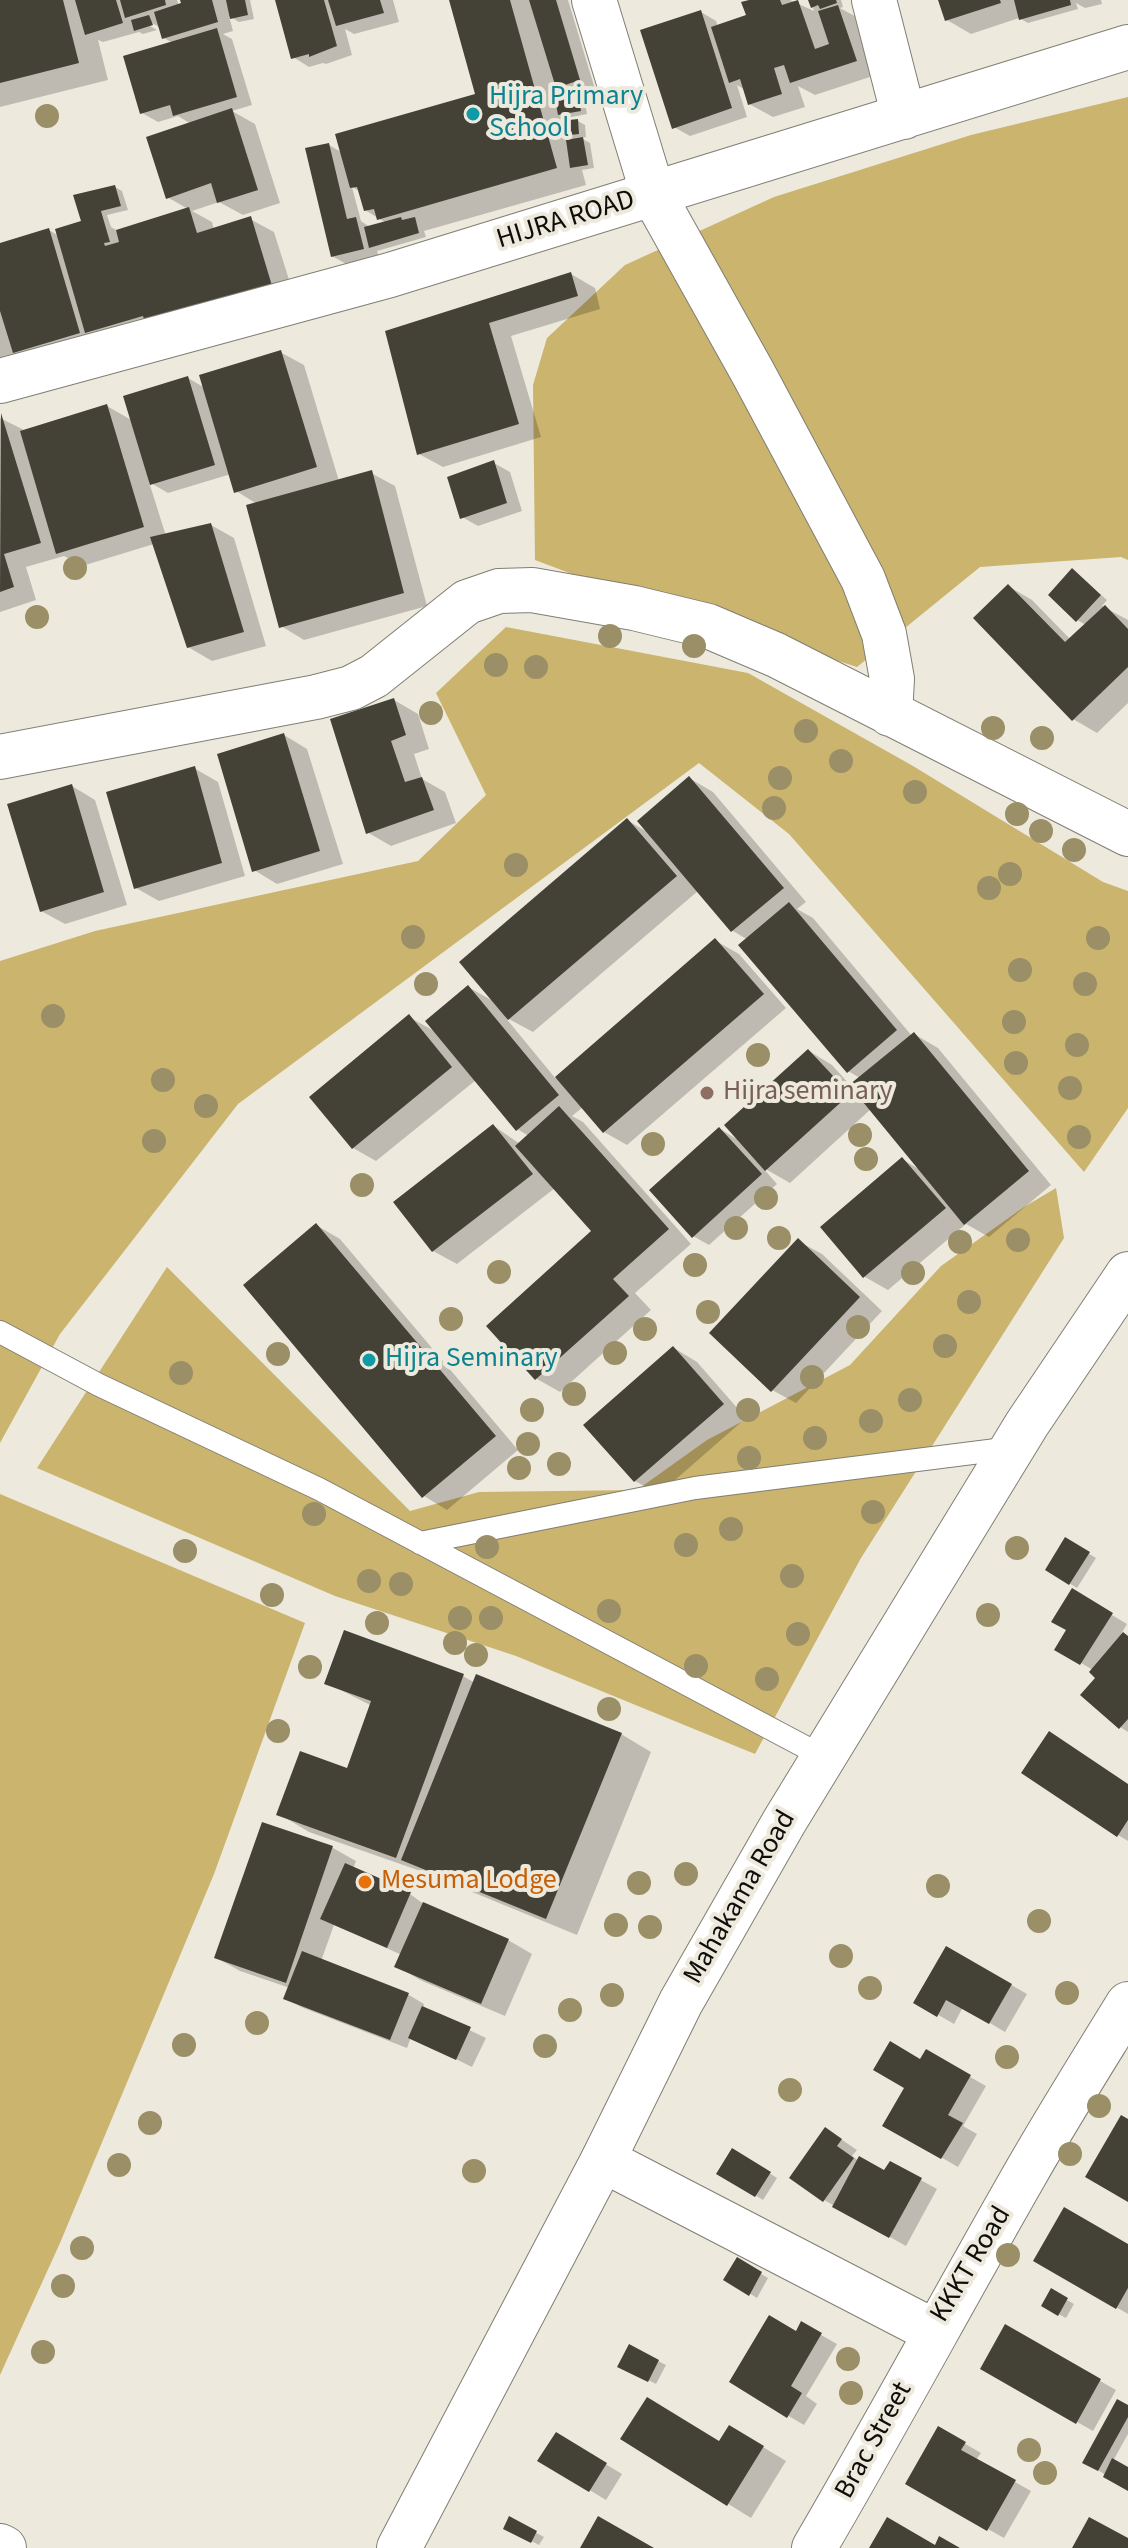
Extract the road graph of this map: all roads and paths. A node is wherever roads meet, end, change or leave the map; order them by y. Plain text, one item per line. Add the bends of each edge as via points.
1 (594, 0) edge
2 (874, 0) edge
3 (1128, 47) edge
4 (904, 117) junction
5 (653, 194) junction
6 (0, 381) edge
7 (890, 714) junction
8 (0, 757) edge
9 (1128, 834) edge
10 (1127, 1277) edge
11 (0, 1332) edge
12 (1012, 1448) junction
13 (420, 1543) junction
14 (824, 1757) junction
15 (1128, 2004) edge
16 (603, 2160) junction
17 (935, 2332) junction
18 (399, 2548) edge
19 (814, 2548) edge

1 - 5 street
2 - 4 street
3 - 4 street, HIJRA ROAD
4 - 5 street, HIJRA ROAD
5 - 6 street, HIJRA ROAD via 390,275
5 - 7 street via 863,579 884,634 892,679
7 - 8 street via 708,626 547,593 499,591 467,602 374,676 351,688
7 - 9 street
10 - 12 street, Mahakama Road
11 - 13 lane
12 - 13 lane via 695,1488
12 - 14 street, Mahakama Road
13 - 14 lane
14 - 16 street, Mahakama Road via 681,2002
15 - 17 street, KKKT Road
16 - 17 street, KKKT Road
16 - 18 street, Mahakama Road
17 - 19 street, Brac Street

